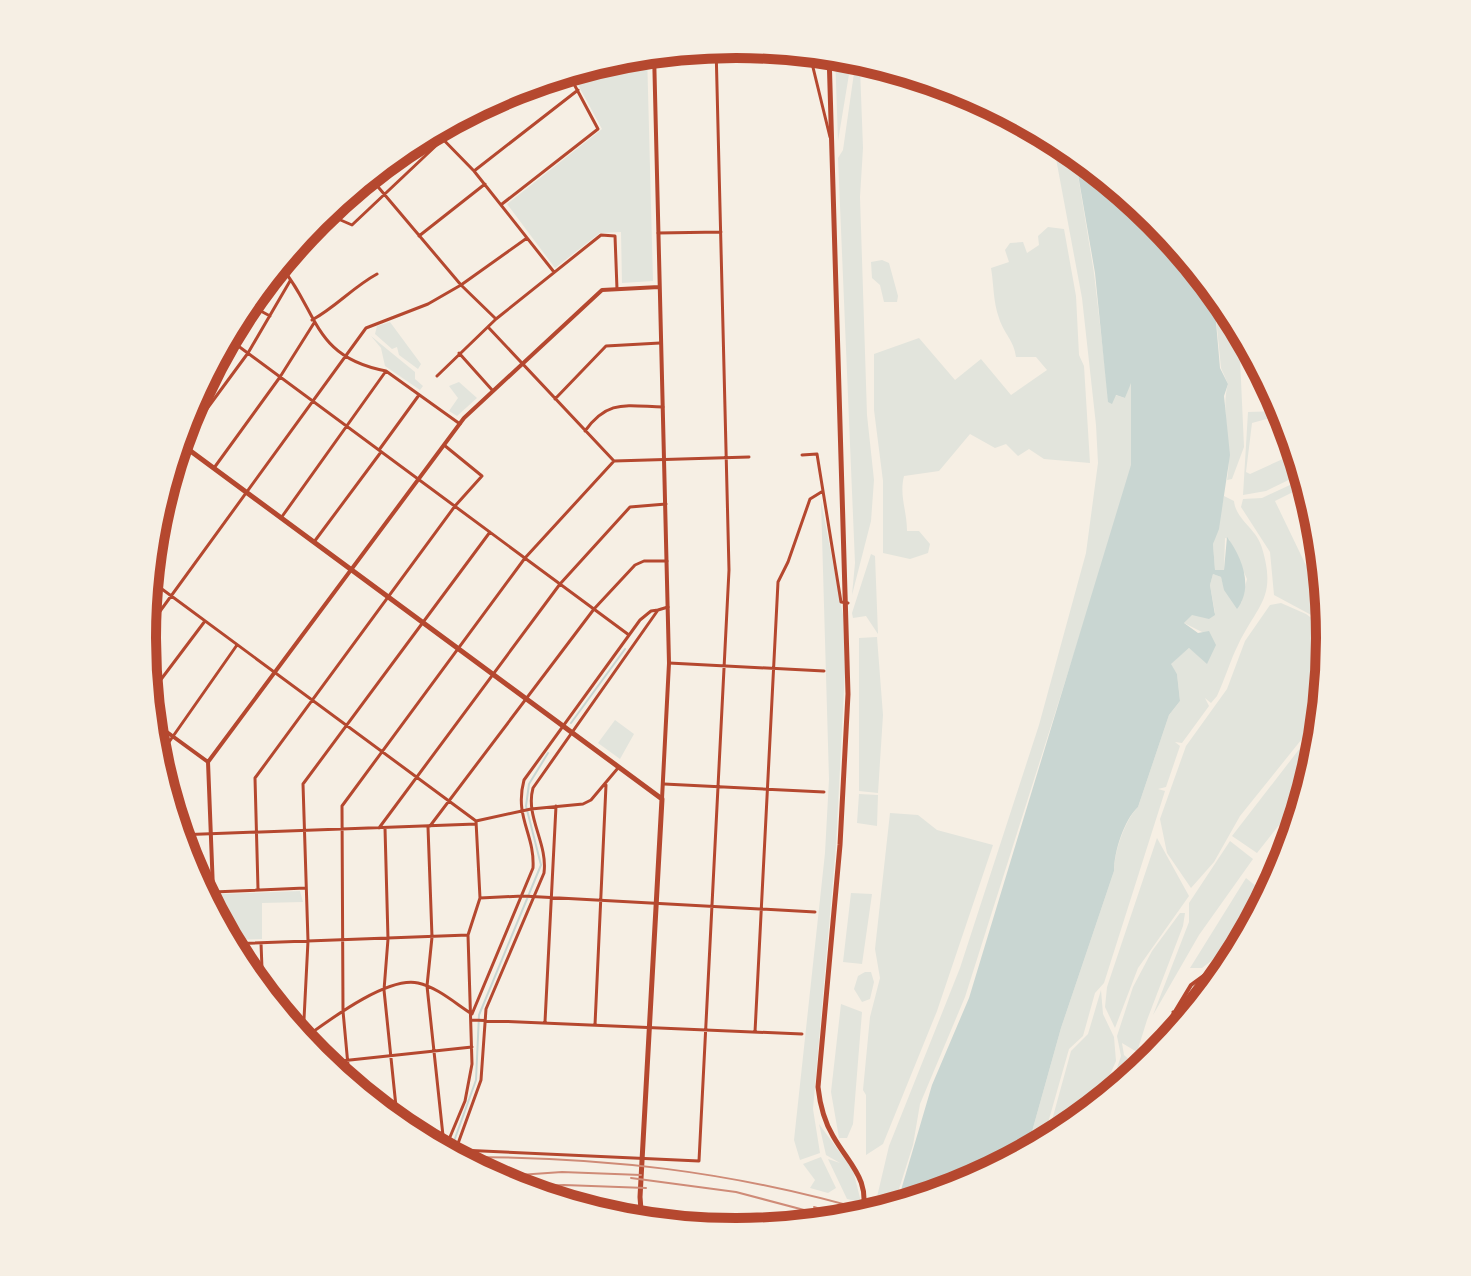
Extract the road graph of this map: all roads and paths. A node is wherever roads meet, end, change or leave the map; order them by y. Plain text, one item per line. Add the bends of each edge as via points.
1 (716, 59) edge
2 (812, 63) edge
3 (654, 64) edge
4 (830, 66) edge
5 (573, 82) edge
6 (578, 90) junction
7 (442, 140) joint
8 (833, 148) junction
9 (474, 171) junction
10 (375, 183) edge
11 (485, 184) junction
12 (385, 194) junction
13 (502, 204) junction
14 (331, 223) joint
15 (326, 227) edge
16 (721, 232) junction
17 (658, 233) junction
18 (419, 237) junction
19 (527, 238) junction
20 (554, 272) junction
21 (285, 273) edge
22 (377, 274) dead end
23 (290, 281) junction
24 (461, 285) junction
25 (659, 287) junction
26 (617, 289) junction
27 (258, 309) edge
28 (270, 316) junction
29 (496, 319) junction
30 (313, 321) junction
31 (488, 327) junction
32 (661, 343) junction
33 (236, 344) edge
34 (248, 353) junction
35 (459, 353) junction
36 (347, 357) junction
37 (522, 364) junction
38 (386, 371) junction
39 (437, 376) dead end
40 (280, 377) junction
41 (493, 391) junction
42 (419, 395) junction
43 (555, 399) junction
44 (314, 402) junction
45 (663, 407) junction
46 (200, 415) edge
47 (460, 424) junction
48 (347, 427) junction
49 (585, 431) junction
50 (444, 445) junction
51 (187, 449) edge
52 (380, 451) junction
53 (802, 455) dead end
54 (749, 457) dead end
55 (726, 459) junction
56 (664, 460) junction
57 (614, 461) junction
58 (214, 468) junction
59 (418, 479) junction
60 (823, 491) junction
61 (247, 493) junction
62 (666, 504) junction
63 (455, 506) junction
64 (281, 518) junction
65 (490, 532) junction
66 (314, 542) junction
67 (525, 558) junction
68 (667, 561) junction
69 (351, 569) junction
70 (560, 584) junction
71 (158, 586) edge
72 (172, 596) junction
73 (388, 597) junction
74 (848, 603) junction
75 (668, 607) junction
76 (594, 609) junction
77 (658, 610) junction
78 (157, 617) edge
79 (205, 621) junction
80 (423, 622) junction
81 (629, 635) junction
82 (237, 645) junction
83 (458, 648) junction
84 (669, 663) junction
85 (724, 666) junction
86 (775, 669) junction
87 (824, 671) dead end
88 (274, 673) junction
89 (493, 674) junction
90 (158, 684) edge
91 (312, 700) junction
92 (528, 700) junction
93 (562, 725) junction
94 (346, 726) junction
95 (163, 729) edge
96 (570, 731) junction
97 (171, 735) junction
98 (166, 744) edge
99 (382, 752) junction
100 (208, 762) junction
101 (619, 767) junction
102 (416, 778) junction
103 (606, 784) junction
104 (662, 784) junction
105 (718, 787) junction
106 (769, 789) junction
107 (824, 792) dead end
108 (662, 799) junction
109 (451, 803) junction
110 (556, 806) junction
111 (530, 809) junction
112 (521, 811) junction
113 (476, 822) junction
114 (429, 826) junction
115 (382, 828) junction
116 (341, 829) junction
117 (304, 830) junction
118 (257, 832) junction
119 (211, 834) junction
120 (190, 835) edge
121 (305, 888) junction
122 (258, 889) junction
123 (213, 890) edge
124 (213, 892) edge
125 (523, 896) junction
126 (532, 897) junction
127 (480, 898) junction
128 (551, 898) junction
129 (601, 901) junction
130 (656, 904) junction
131 (712, 906) junction
132 (762, 909) junction
133 (815, 912) dead end
134 (468, 935) junction
135 (432, 937) junction
136 (388, 939) junction
137 (345, 940) junction
138 (308, 941) junction
139 (261, 943) junction
140 (243, 944) edge
141 (1212, 968) edge
142 (262, 973) edge
143 (427, 986) junction
144 (384, 990) junction
145 (343, 1011) junction
146 (1173, 1012) junction
147 (1175, 1017) edge
148 (473, 1018) junction
149 (483, 1020) junction
150 (545, 1023) junction
151 (304, 1025) edge
152 (595, 1025) junction
153 (650, 1027) junction
154 (706, 1029) junction
155 (1163, 1030) edge
156 (755, 1032) junction
157 (312, 1034) edge
158 (802, 1034) dead end
159 (472, 1047) junction
160 (434, 1052) junction
161 (391, 1056) junction
162 (348, 1061) junction
163 (340, 1062) edge
164 (349, 1070) edge
165 (396, 1108) edge
166 (444, 1139) edge
167 (448, 1142) edge
168 (455, 1145) edge
169 (463, 1149) edge
170 (643, 1156) junction
171 (864, 1203) edge
172 (642, 1210) edge

1 - 16 street
2 - 8 street
3 - 17 street
4 - 8 main road
5 - 6 street
6 - 9 street
6 - 13 street via 598,129
7 - 9 street
7 - 12 street
8 - 74 main road
9 - 11 street
10 - 12 street
11 - 13 street
11 - 18 street
12 - 14 street via 352,225 336,218
12 - 18 street
13 - 19 street
14 - 15 street
16 - 17 street
16 - 55 street
17 - 25 street
18 - 24 street
19 - 20 street
19 - 24 street
20 - 26 street via 601,235 615,236
20 - 29 street
21 - 23 street
22 - 30 street
23 - 28 street
23 - 30 street
24 - 29 street
24 - 36 street via 366,328
25 - 26 street
25 - 32 street
26 - 37 street via 599,292
27 - 28 street
28 - 34 street
29 - 31 street
30 - 36 street via 329,346
30 - 40 street
31 - 35 street
31 - 37 street
32 - 43 street via 606,346
32 - 45 street
33 - 34 street
34 - 40 street
34 - 46 street
35 - 39 street
35 - 41 street
36 - 38 street
36 - 44 street
37 - 41 street
37 - 43 street
38 - 42 street
38 - 48 street
40 - 44 street
40 - 58 street
41 - 47 street
42 - 47 street
42 - 52 street
43 - 49 street
44 - 48 street
44 - 61 street
45 - 49 street via 606,408
45 - 56 street
47 - 50 street
48 - 52 street
48 - 64 street
49 - 57 street
50 - 59 street
50 - 63 street via 482,476
51 - 58 main road
52 - 59 street
52 - 66 street
53 - 60 street via 817,454
54 - 55 street
55 - 56 street
55 - 85 street via 729,570
56 - 57 street
56 - 62 street
57 - 67 street
58 - 61 main road
59 - 63 street
59 - 69 street
60 - 74 street via 841,602
60 - 86 street via 810,499 778,582
61 - 64 main road
61 - 72 street
62 - 68 street
62 - 70 street via 630,507
63 - 65 street
63 - 73 street
64 - 66 main road
65 - 67 street
65 - 80 street
66 - 69 main road
67 - 70 street
67 - 83 street
68 - 75 street
68 - 76 street via 635,565
69 - 73 main road
69 - 88 street
70 - 76 street
70 - 89 street
71 - 72 street
72 - 78 street
72 - 79 street
73 - 80 main road
73 - 91 street
74 - 171 main road via 844,793 818,1087 827,1125 862,1179
75 - 77 street
75 - 84 street
76 - 81 street
76 - 92 street
77 - 81 street via 640,620
77 - 96 street
79 - 82 street
79 - 90 street
80 - 83 main road
80 - 94 street
81 - 93 street
82 - 88 street
82 - 97 street
83 - 89 main road
83 - 99 street
84 - 85 street
84 - 104 street
85 - 86 street
85 - 105 street
86 - 87 street
86 - 106 street
88 - 91 street
88 - 100 street
89 - 92 main road
89 - 102 street
91 - 94 street
91 - 118 street via 255,778
92 - 93 main road
92 - 109 street
93 - 96 main road
93 - 112 street via 524,780
94 - 99 street
94 - 117 street via 303,784
95 - 97 street
96 - 101 main road
96 - 111 street via 537,779
97 - 98 street
97 - 100 street
99 - 102 street
99 - 116 street via 342,806
100 - 119 street
101 - 103 street
101 - 108 main road
102 - 109 street
102 - 115 street
103 - 110 street via 591,800
103 - 129 street
104 - 105 street
104 - 108 street
105 - 106 street
105 - 131 street
106 - 107 street
106 - 132 street
108 - 130 main road
109 - 113 street
109 - 114 street
110 - 111 street
110 - 128 street
111 - 112 street
111 - 126 street via 545,864
112 - 113 street
112 - 125 street via 534,858
113 - 114 street
113 - 127 street
114 - 115 street
114 - 135 street
115 - 116 street
115 - 136 street
116 - 117 street
116 - 137 street
117 - 118 street
117 - 121 street
118 - 119 street
118 - 122 street
119 - 120 street
119 - 123 street
121 - 122 street
121 - 138 street
122 - 124 street
125 - 126 street
125 - 127 street
125 - 148 street
126 - 128 street
126 - 149 street
127 - 134 street
128 - 129 street
128 - 150 street
129 - 130 street
129 - 152 street
130 - 131 street
130 - 153 main road
131 - 132 street
131 - 154 street
132 - 133 street
132 - 156 street
134 - 135 street
134 - 148 street
135 - 136 street
135 - 143 street
136 - 137 street
136 - 144 street
137 - 138 street
137 - 145 street
138 - 139 street
138 - 151 street
139 - 140 street
139 - 142 street
141 - 146 street via 1191,985
143 - 144 street via 414,982
143 - 148 street
143 - 160 street
144 - 145 street
144 - 161 street
145 - 157 street
145 - 162 street
146 - 147 street
146 - 155 street
148 - 149 street
148 - 159 street
149 - 150 street
149 - 168 street via 481,1080
150 - 152 street
152 - 153 street
153 - 154 street
153 - 170 main road
154 - 156 street
154 - 170 street via 699,1161
156 - 158 street
159 - 160 street
159 - 167 street via 465,1101
160 - 161 street
160 - 166 street
161 - 162 street
161 - 165 street
162 - 163 street
162 - 164 street
169 - 170 street
170 - 172 main road

